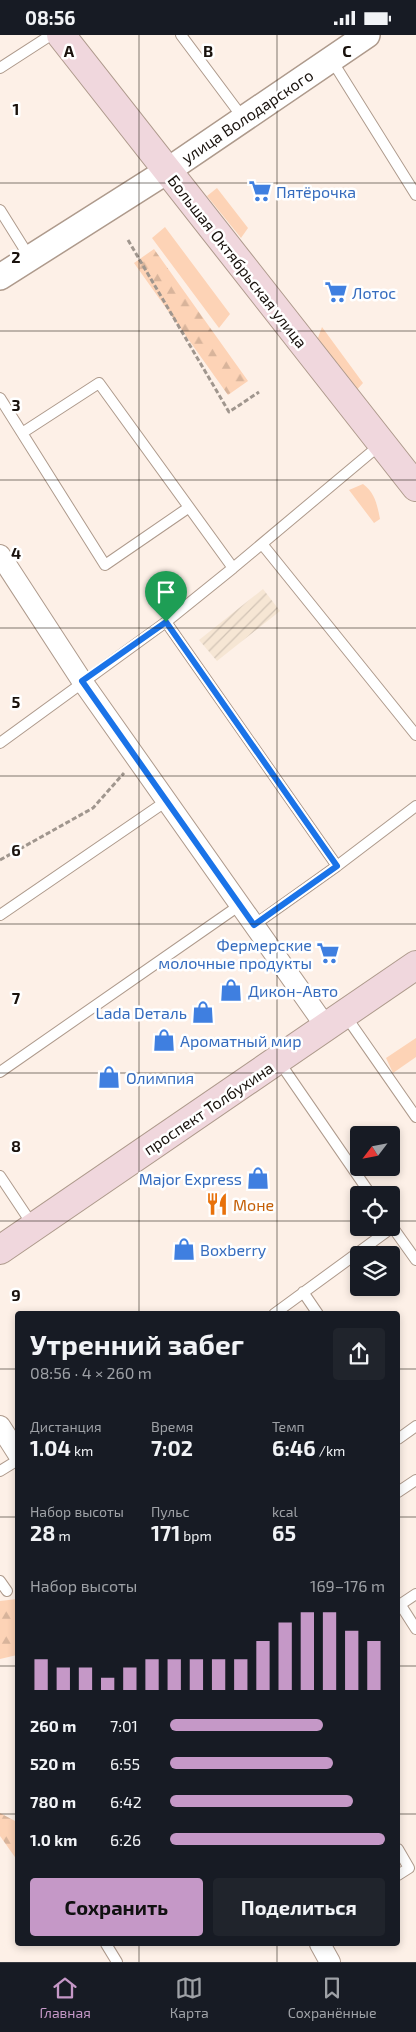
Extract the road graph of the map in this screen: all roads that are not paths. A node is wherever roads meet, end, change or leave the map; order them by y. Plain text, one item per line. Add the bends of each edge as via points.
1 (51, 35) edge
2 (61, 35) edge
3 (181, 35) edge
4 (367, 35) edge
5 (331, 59) junction
6 (0, 68) edge
7 (244, 119) junction
8 (167, 171) junction
9 (416, 195) edge
10 (0, 210) edge
11 (30, 258) junction
12 (0, 277) edge
13 (0, 398) edge
14 (22, 433) junction
15 (382, 443) junction
16 (416, 487) edge
17 (188, 509) junction
18 (262, 544) junction
19 (0, 555) edge
20 (233, 568) junction
21 (166, 622) junction
22 (82, 681) junction
23 (412, 723) edge
24 (416, 735) edge
25 (0, 743) edge
26 (168, 801) junction
27 (416, 806) edge
28 (337, 866) junction
29 (240, 905) junction
30 (0, 915) edge
31 (254, 925) junction
32 (416, 965) edge
33 (335, 1020) junction
34 (278, 1060) junction
35 (0, 1072) edge
36 (416, 1117) edge
37 (0, 1176) edge
38 (365, 1186) edge
39 (34, 1227) junction
40 (379, 1236) edge
41 (399, 1236) edge
42 (0, 1250) edge
43 (416, 1261) edge
44 (303, 1292) junction
45 (278, 1311) edge
46 (316, 1311) edge
47 (0, 1426) edge
48 (416, 1426) edge
49 (400, 1438) edge
50 (15, 1449) edge
51 (15, 1462) edge
52 (0, 1471) edge
53 (416, 1480) edge
54 (400, 1491) edge
55 (0, 1581) edge
56 (7, 1591) dead end
57 (416, 1594) edge
58 (400, 1604) edge
59 (400, 1606) edge
60 (416, 1629) edge
61 (400, 1851) edge
62 (412, 1865) edge
63 (400, 1874) edge
64 (107, 1946) edge
65 (321, 1946) edge
66 (117, 1962) edge
67 (330, 1962) edge

1 - 6 lane
2 - 8 main road, Большая Октябрьская улица
3 - 7 lane
4 - 5 street, улица Володарского
5 - 7 street, улица Володарского
5 - 9 lane
7 - 8 street, улица Володарского
8 - 11 street, улица Володарского
8 - 15 main road, Большая Октябрьская улица
10 - 11 lane
11 - 12 street, улица Володарского
13 - 14 lane
14 - 17 lane via 98,383
14 - 17 lane via 105,565
15 - 16 main road, Большая Октябрьская улица
15 - 18 lane
17 - 20 lane
18 - 20 lane
18 - 23 lane
19 - 22 street
20 - 21 lane
21 - 22 lane
21 - 28 lane
22 - 25 lane
22 - 26 street
23 - 24 lane
26 - 29 street
26 - 30 lane
27 - 28 lane
28 - 31 lane
29 - 31 street
29 - 35 lane
31 - 33 street
32 - 33 main road, проспект Толбухина
33 - 34 main road, проспект Толбухина
33 - 36 lane
34 - 38 lane
34 - 39 main road, проспект Толбухина
37 - 39 lane
39 - 42 main road, проспект Толбухина
40 - 44 lane
41 - 43 lane
44 - 45 lane
44 - 46 lane
47 - 50 street
48 - 49 lane
51 - 52 lane
53 - 54 lane
55 - 56 lane
57 - 58 lane
59 - 60 lane
61 - 62 lane
62 - 63 lane
64 - 66 lane
65 - 67 street

